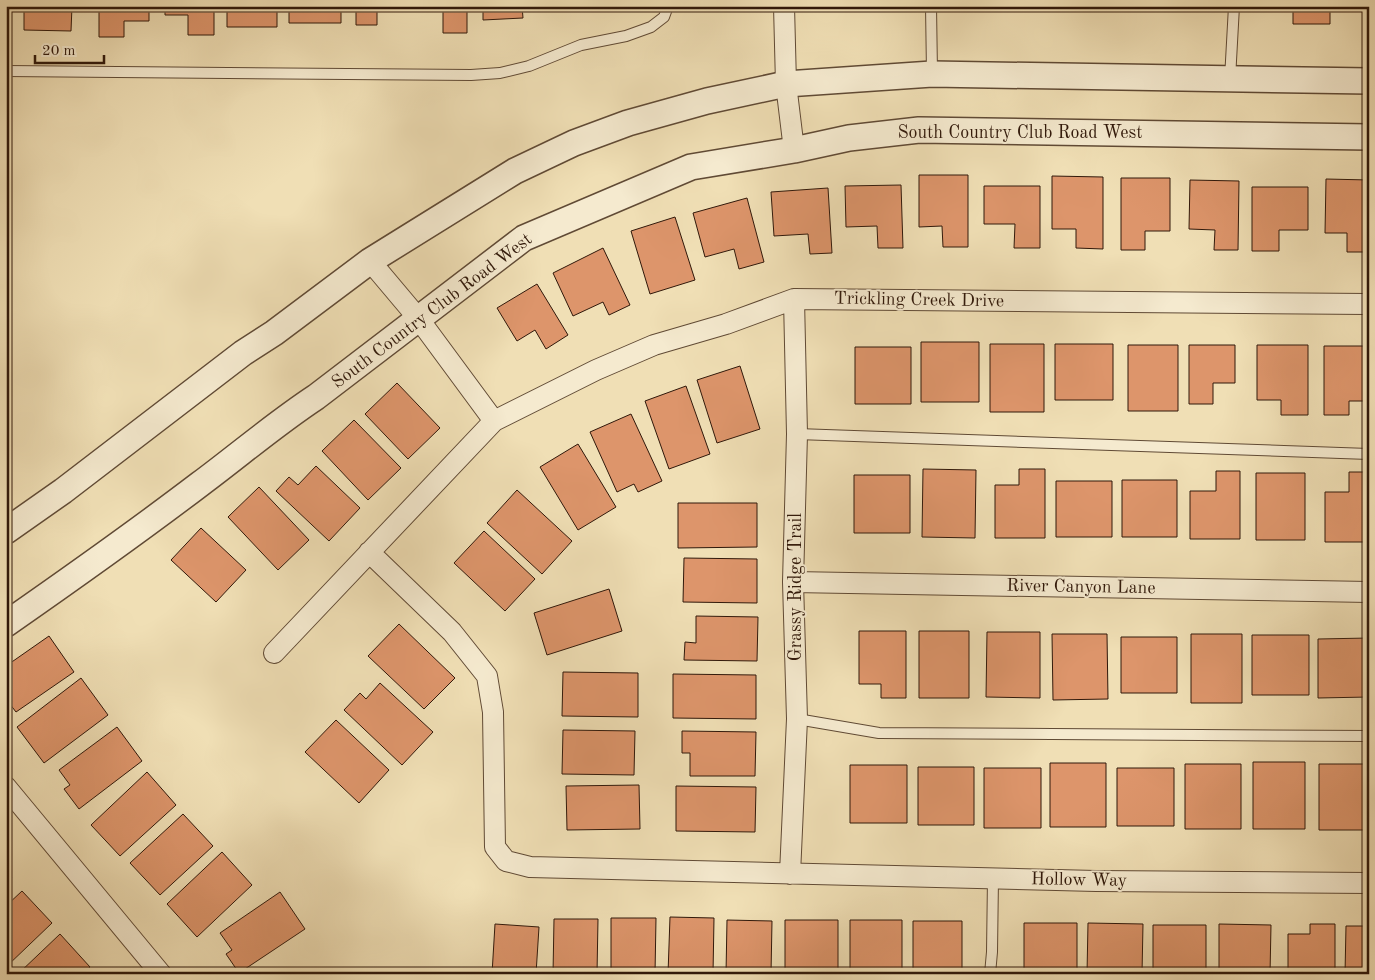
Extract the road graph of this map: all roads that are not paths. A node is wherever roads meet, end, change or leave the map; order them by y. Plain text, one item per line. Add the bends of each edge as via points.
1 (668, 6) edge
2 (784, 6) edge
3 (931, 6) edge
4 (1234, 6) edge
5 (6, 70) edge
6 (932, 74) junction
7 (1230, 79) junction
8 (1369, 81) edge
9 (786, 84) junction
10 (1369, 137) edge
11 (794, 150) junction
12 (370, 261) junction
13 (794, 299) junction
14 (1369, 304) edge
15 (418, 318) junction
16 (494, 421) junction
17 (797, 434) junction
18 (1369, 454) edge
19 (6, 531) edge
20 (369, 552) junction
21 (793, 582) junction
22 (1369, 592) edge
23 (6, 624) edge
24 (274, 653) dead end
25 (797, 719) junction
26 (1369, 736) edge
27 (6, 787) edge
28 (790, 874) junction
29 (992, 878) junction
30 (1369, 883) edge
31 (162, 974) edge
32 (990, 974) edge

1 - 5 lane via 664,17 651,27 581,45 528,66 500,73
2 - 9 street
3 - 6 lane
4 - 7 lane
6 - 7 street
6 - 9 street
7 - 8 street
9 - 11 street
9 - 12 street via 707,101 628,123 574,143 515,171
10 - 11 street, South Country Club Road West via 919,130 849,138
11 - 15 street, South Country Club Road West via 691,167 524,238
12 - 15 street
12 - 19 street
13 - 14 street, Trickling Creek Drive
13 - 16 street, Trickling Creek Drive via 726,324 654,345
13 - 17 street, Grassy Ridge Trail
15 - 16 street
15 - 23 street, South Country Club Road West via 105,556
16 - 20 street, Trickling Creek Drive
17 - 18 lane
17 - 21 street, Grassy Ridge Trail
20 - 24 street, Trickling Creek Drive
20 - 28 street, Hollow Way via 452,632 487,676 493,712 495,847 506,861 530,867
21 - 22 street, River Canyon Lane
21 - 25 street, Grassy Ridge Trail
25 - 26 lane via 879,733
25 - 28 street, Grassy Ridge Trail
27 - 31 street
28 - 29 street, Hollow Way
29 - 30 street, Hollow Way
29 - 32 lane

